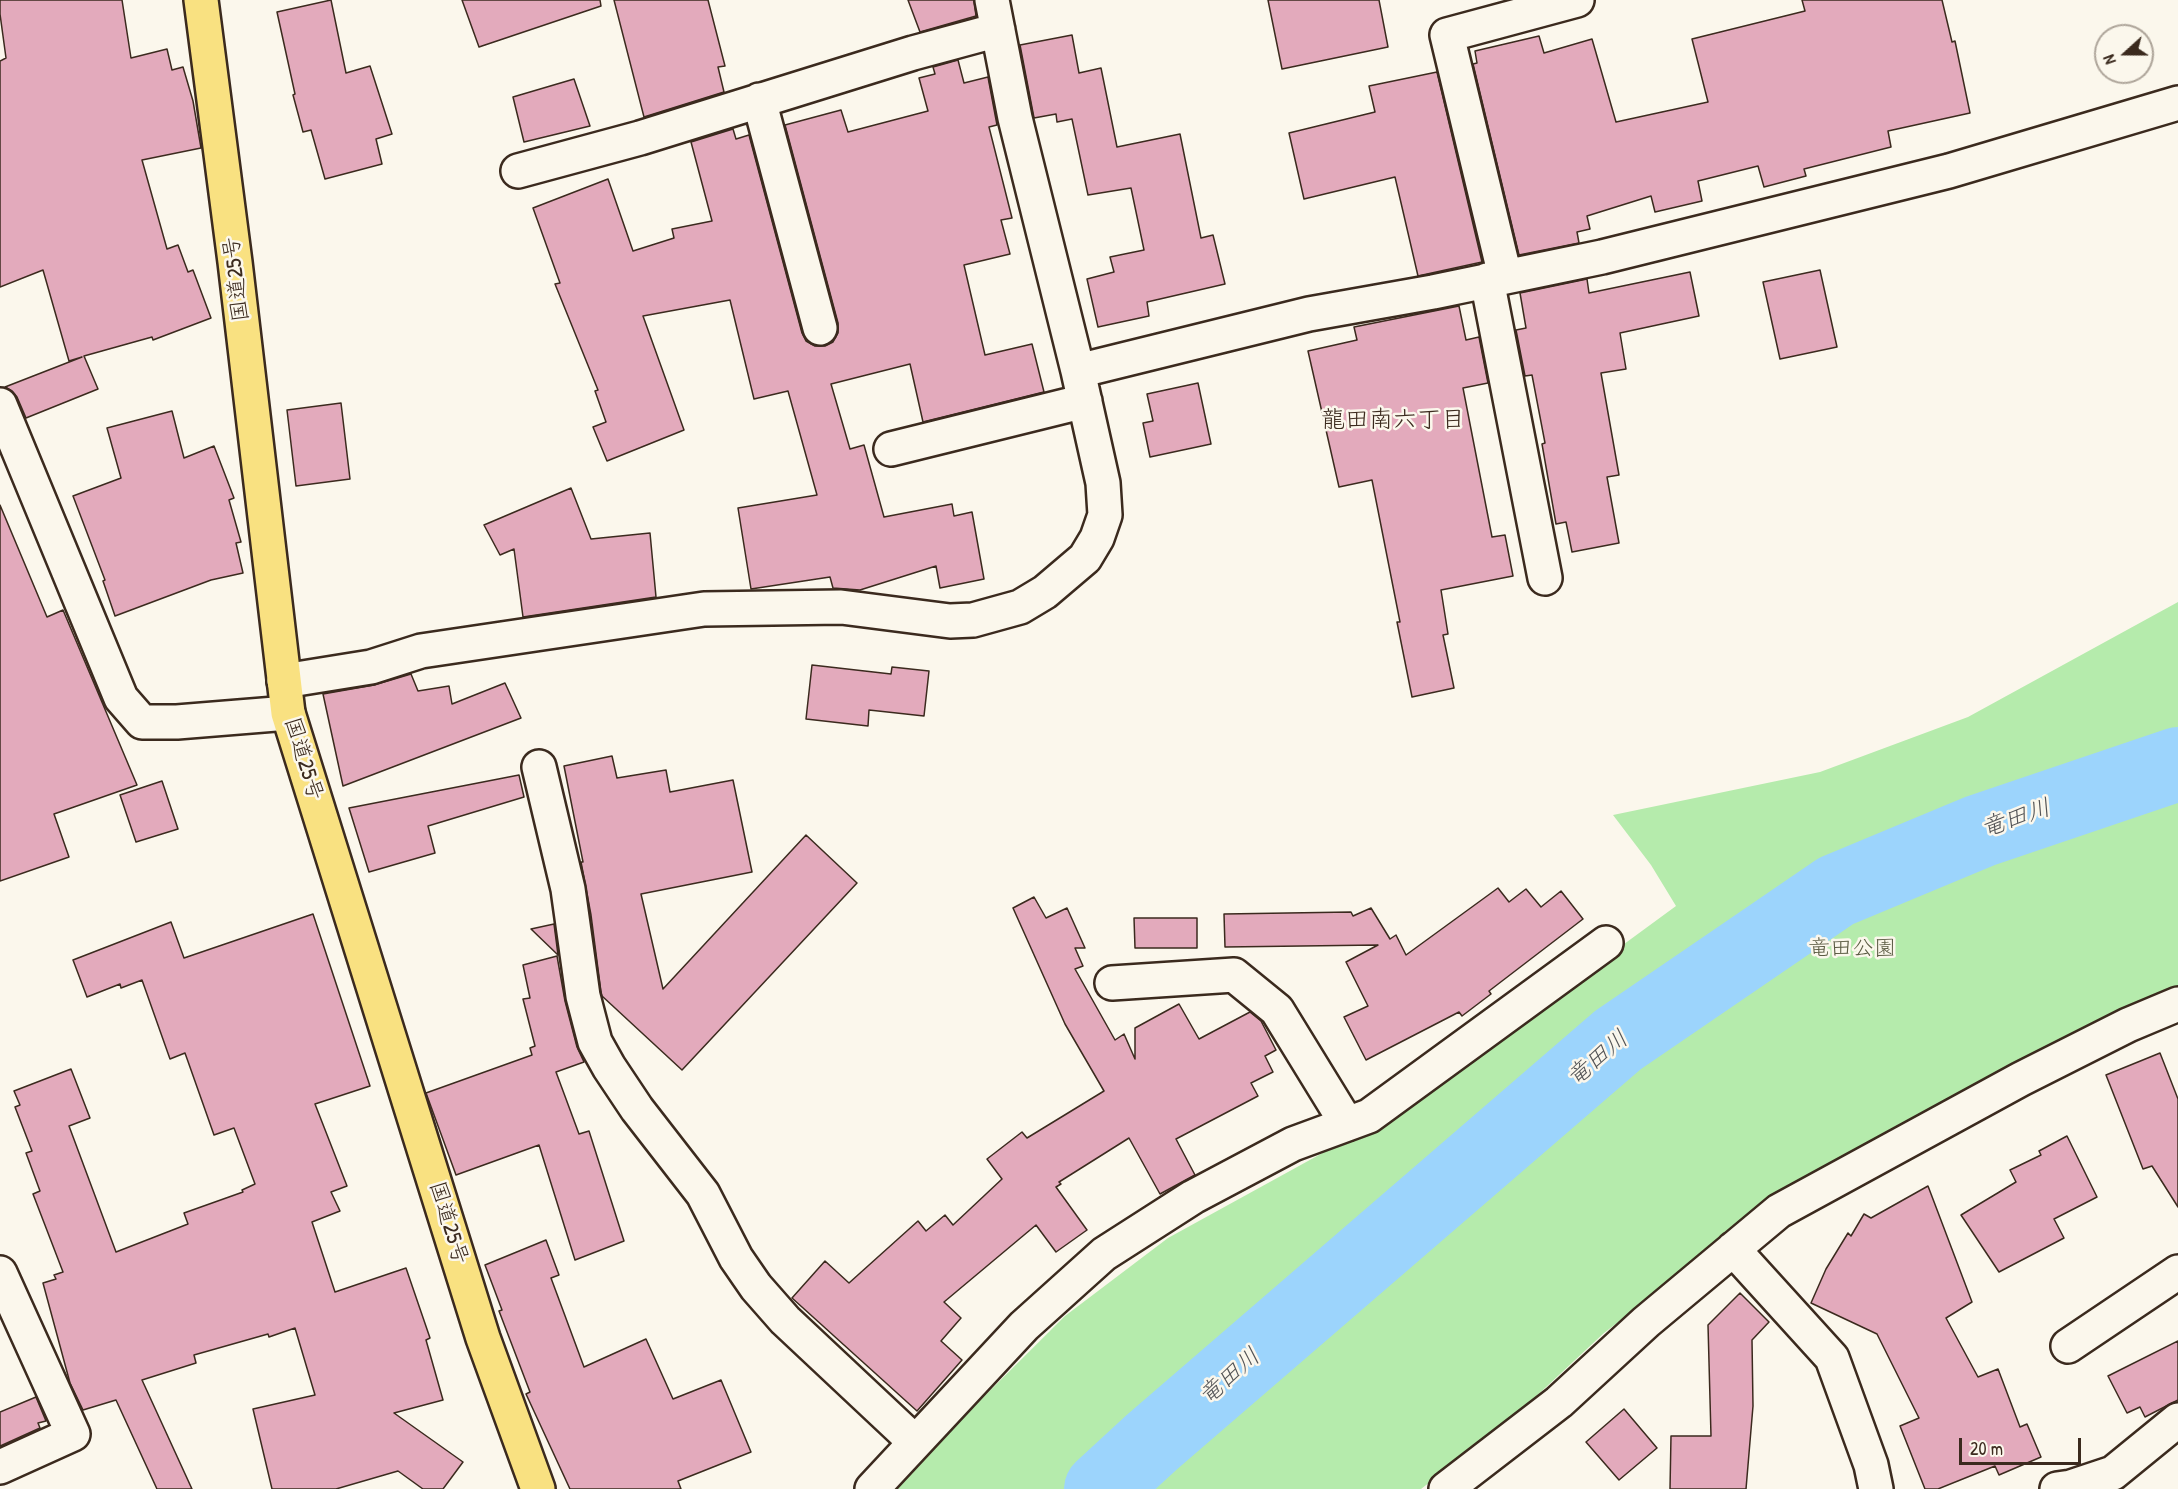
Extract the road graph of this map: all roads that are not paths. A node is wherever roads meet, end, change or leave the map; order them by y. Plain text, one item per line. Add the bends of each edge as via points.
1 (201, 0) edge
2 (1577, 0) edge
3 (995, 15) edge
4 (759, 100) junction
5 (2178, 103) edge
6 (518, 171) dead end
7 (1496, 278) junction
8 (820, 328) dead end
9 (1081, 386) junction
10 (0, 405) edge
11 (891, 449) dead end
12 (1545, 578) dead end
13 (286, 697) junction
14 (539, 766) dead end
15 (1606, 943) dead end
16 (1112, 983) dead end
17 (2178, 1004) edge
18 (1347, 1124) junction
19 (1733, 1249) junction
20 (2178, 1272) edge
21 (0, 1273) edge
22 (2068, 1346) dead end
23 (2178, 1420) edge
24 (915, 1442) junction
25 (0, 1467) edge
26 (538, 1489) edge
27 (872, 1489) edge
28 (1446, 1489) edge
29 (1876, 1489) edge
30 (2057, 1489) edge

1 - 13 highway, 国道25号
2 - 7 street via 1447,35
3 - 4 street via 913,53
3 - 9 street via 1015,118
4 - 6 street
4 - 8 street
5 - 7 street via 1948,171 1602,257
7 - 9 street via 1309,314
7 - 12 street
9 - 11 street
9 - 13 street via 1103,483 1105,514 1085,558 1045,592 1020,607 973,620 950,621 842,607 704,609 421,651
10 - 13 street via 122,698 142,722 177,722
13 - 26 highway, 国道25号 via 483,1338
14 - 24 street via 568,889 583,996 595,1042 637,1108 703,1194 736,1258 756,1287 785,1320
15 - 18 street via 1369,1116
16 - 18 street via 1234,975 1277,1010
17 - 19 street via 2021,1079 1779,1211
18 - 24 street via 1293,1144 1193,1197 1104,1254 1024,1326
19 - 28 street via 1559,1402
19 - 29 street via 1832,1358
20 - 22 street
21 - 25 street via 73,1434
23 - 30 street via 2113,1473
24 - 27 street

